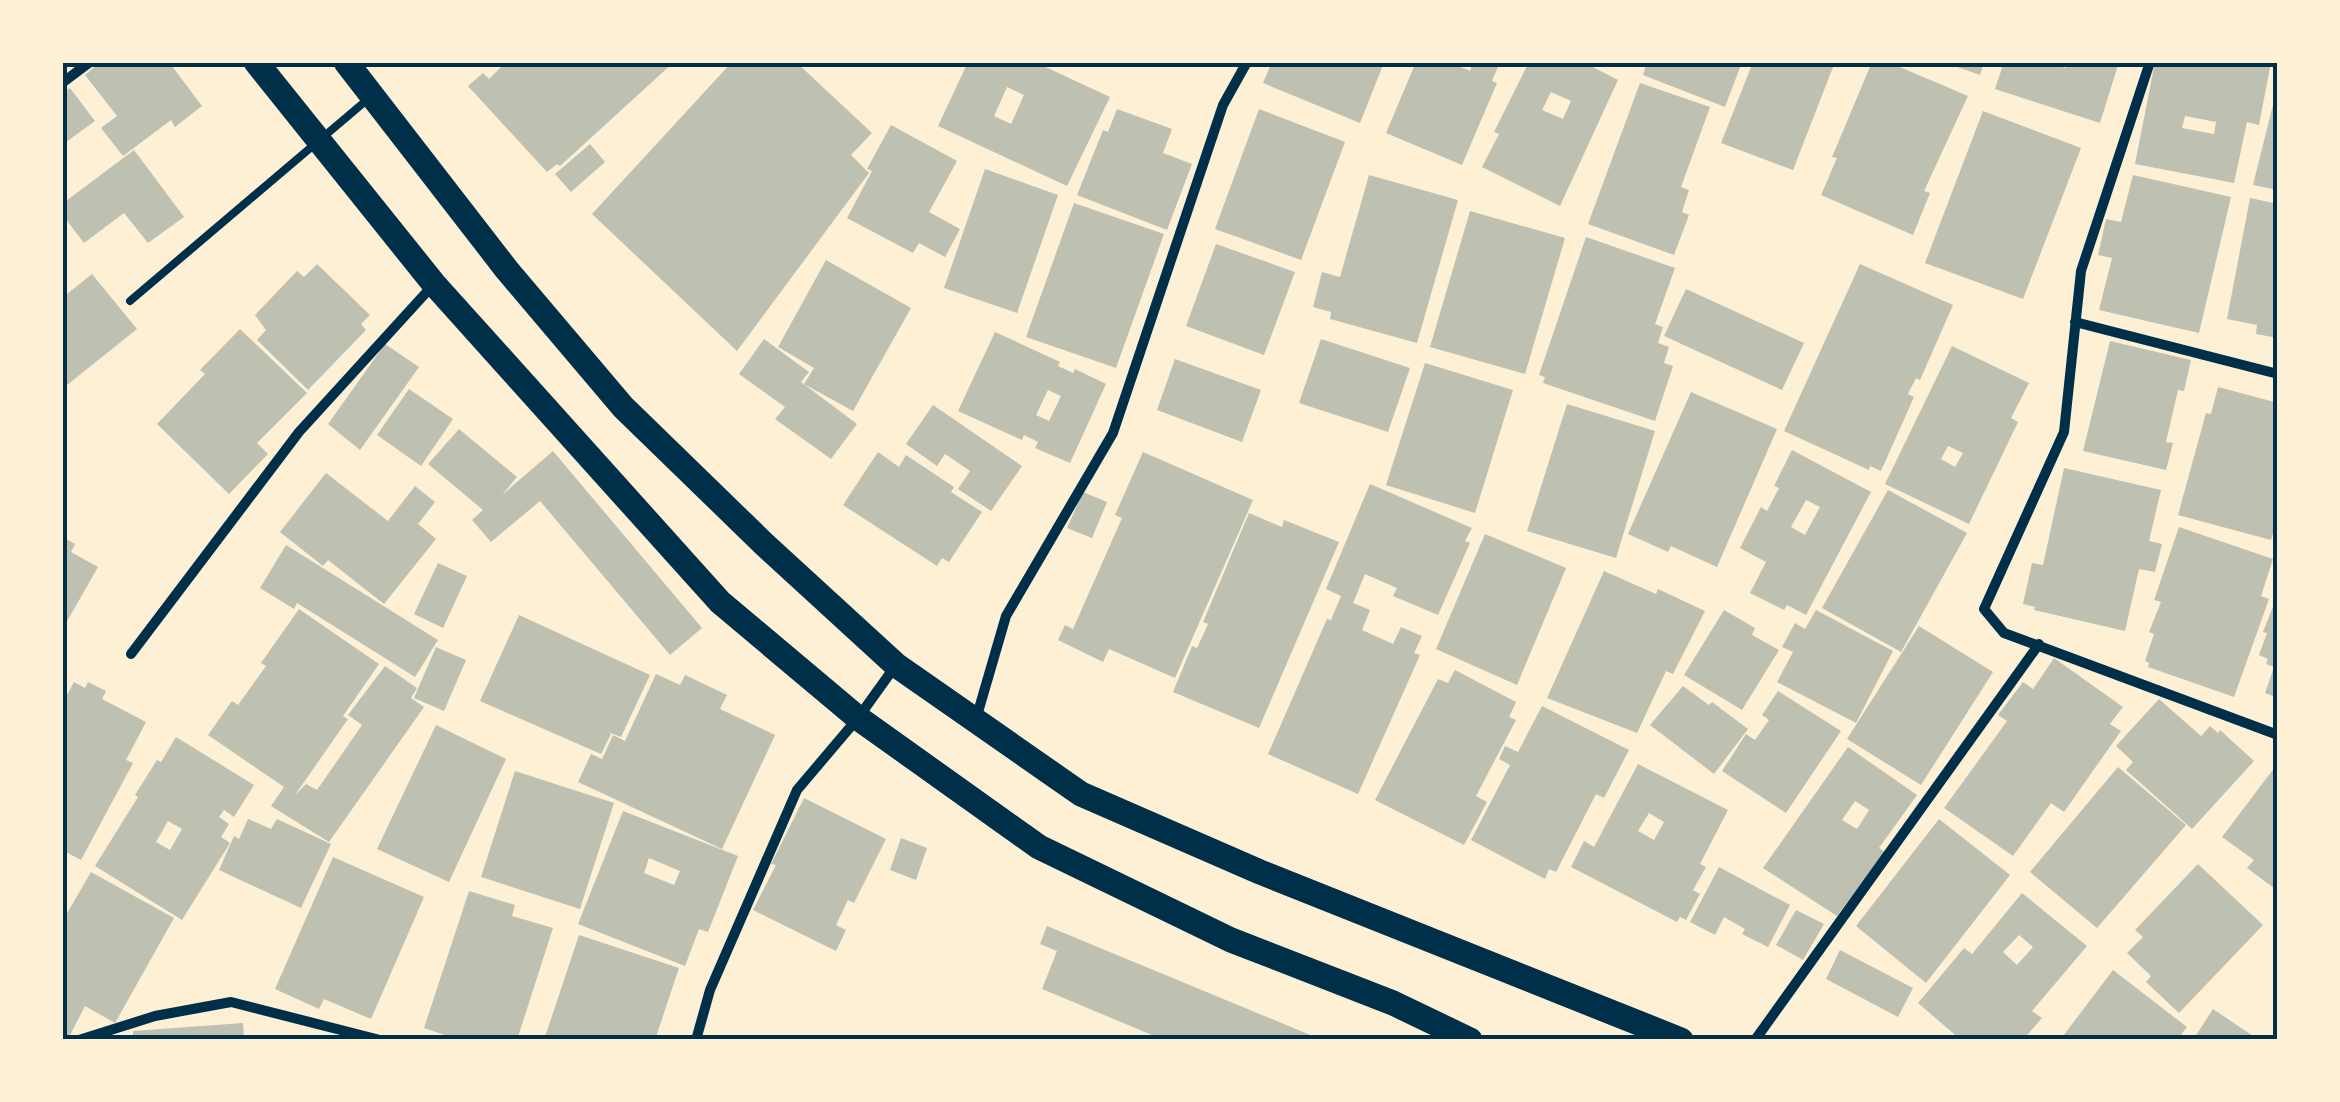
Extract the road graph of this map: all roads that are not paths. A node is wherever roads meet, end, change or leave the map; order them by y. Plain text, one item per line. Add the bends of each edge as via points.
1 (90, 62) edge
2 (256, 62) edge
3 (346, 62) edge
4 (1247, 62) edge
5 (2150, 62) edge
6 (62, 84) edge
7 (372, 96) junction
8 (318, 138) junction
9 (434, 284) junction
10 (130, 301) dead end
11 (2075, 322) junction
12 (2278, 374) edge
13 (2039, 644) junction
14 (131, 654) dead end
15 (896, 665) junction
16 (858, 718) junction
17 (976, 719) junction
18 (2278, 735) edge
19 (79, 1040) edge
20 (380, 1040) edge
21 (696, 1040) edge
22 (1470, 1040) edge
23 (1680, 1040) edge
24 (1755, 1040) edge

1 - 6 street
2 - 8 main road
3 - 7 main road
4 - 17 street via 1223,105 1113,433 1006,616
5 - 11 street via 2080,271
7 - 8 lane
7 - 15 main road via 623,407
8 - 9 main road
8 - 10 lane
9 - 14 street via 299,432
9 - 16 main road via 720,602
11 - 12 street
11 - 13 street via 2064,432 1984,609 2004,633
13 - 18 street
13 - 24 street
15 - 16 street
15 - 17 main road
16 - 21 street via 797,790 710,990
16 - 22 main road via 1039,847 1230,940 1393,1002
17 - 23 main road via 1081,794
19 - 20 street via 231,1002

